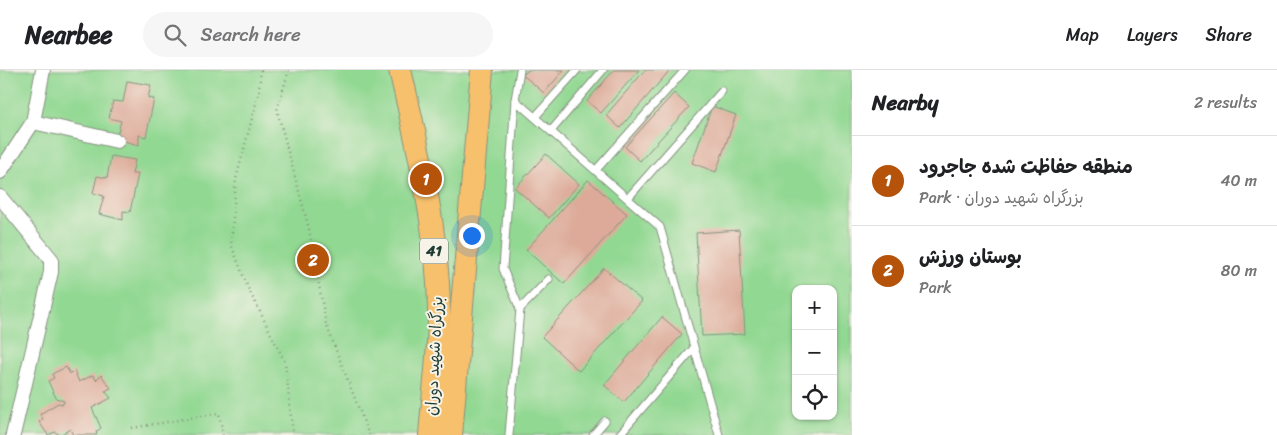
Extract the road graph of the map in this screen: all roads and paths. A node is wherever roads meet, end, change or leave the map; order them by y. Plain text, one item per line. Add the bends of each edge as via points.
1 (43, 70) edge
2 (261, 70) edge
3 (289, 70) edge
4 (400, 70) edge
5 (482, 70) edge
6 (520, 70) edge
7 (577, 70) edge
8 (603, 70) edge
9 (685, 70) edge
10 (722, 91) dead end
11 (514, 100) junction
12 (535, 117) junction
13 (33, 122) junction
14 (551, 131) junction
15 (117, 141) dead end
16 (596, 170) junction
17 (0, 172) edge
18 (0, 197) edge
19 (628, 198) junction
20 (549, 279) dead end
21 (520, 310) junction
22 (693, 349) junction
23 (605, 422) dead end
24 (132, 428) dead end
25 (13, 435) edge
26 (223, 435) edge
27 (293, 435) edge
28 (369, 435) edge
29 (430, 435) edge
30 (451, 435) edge
31 (509, 435) edge
32 (593, 435) edge
33 (618, 435) edge
34 (719, 435) edge

1 - 13 street
2 - 27 path via 258,96 236,179 231,244 248,288 284,362
3 - 28 path via 277,110 309,229 326,324
4 - 29 highway, بزرگراه شهید دوران / 41 via 424,185 436,276 439,313
5 - 30 highway, بزرگراه شهید دوران / 41
6 - 11 lane
7 - 12 lane
8 - 14 lane
9 - 16 lane
10 - 19 lane
11 - 12 lane
11 - 21 lane via 503,269
12 - 14 lane
13 - 15 street
13 - 17 street
14 - 16 lane
16 - 19 lane
18 - 25 street via 51,259
19 - 22 lane via 660,227
20 - 21 lane
21 - 31 lane
22 - 33 lane
22 - 34 lane
23 - 32 lane
24 - 26 path via 219,412

